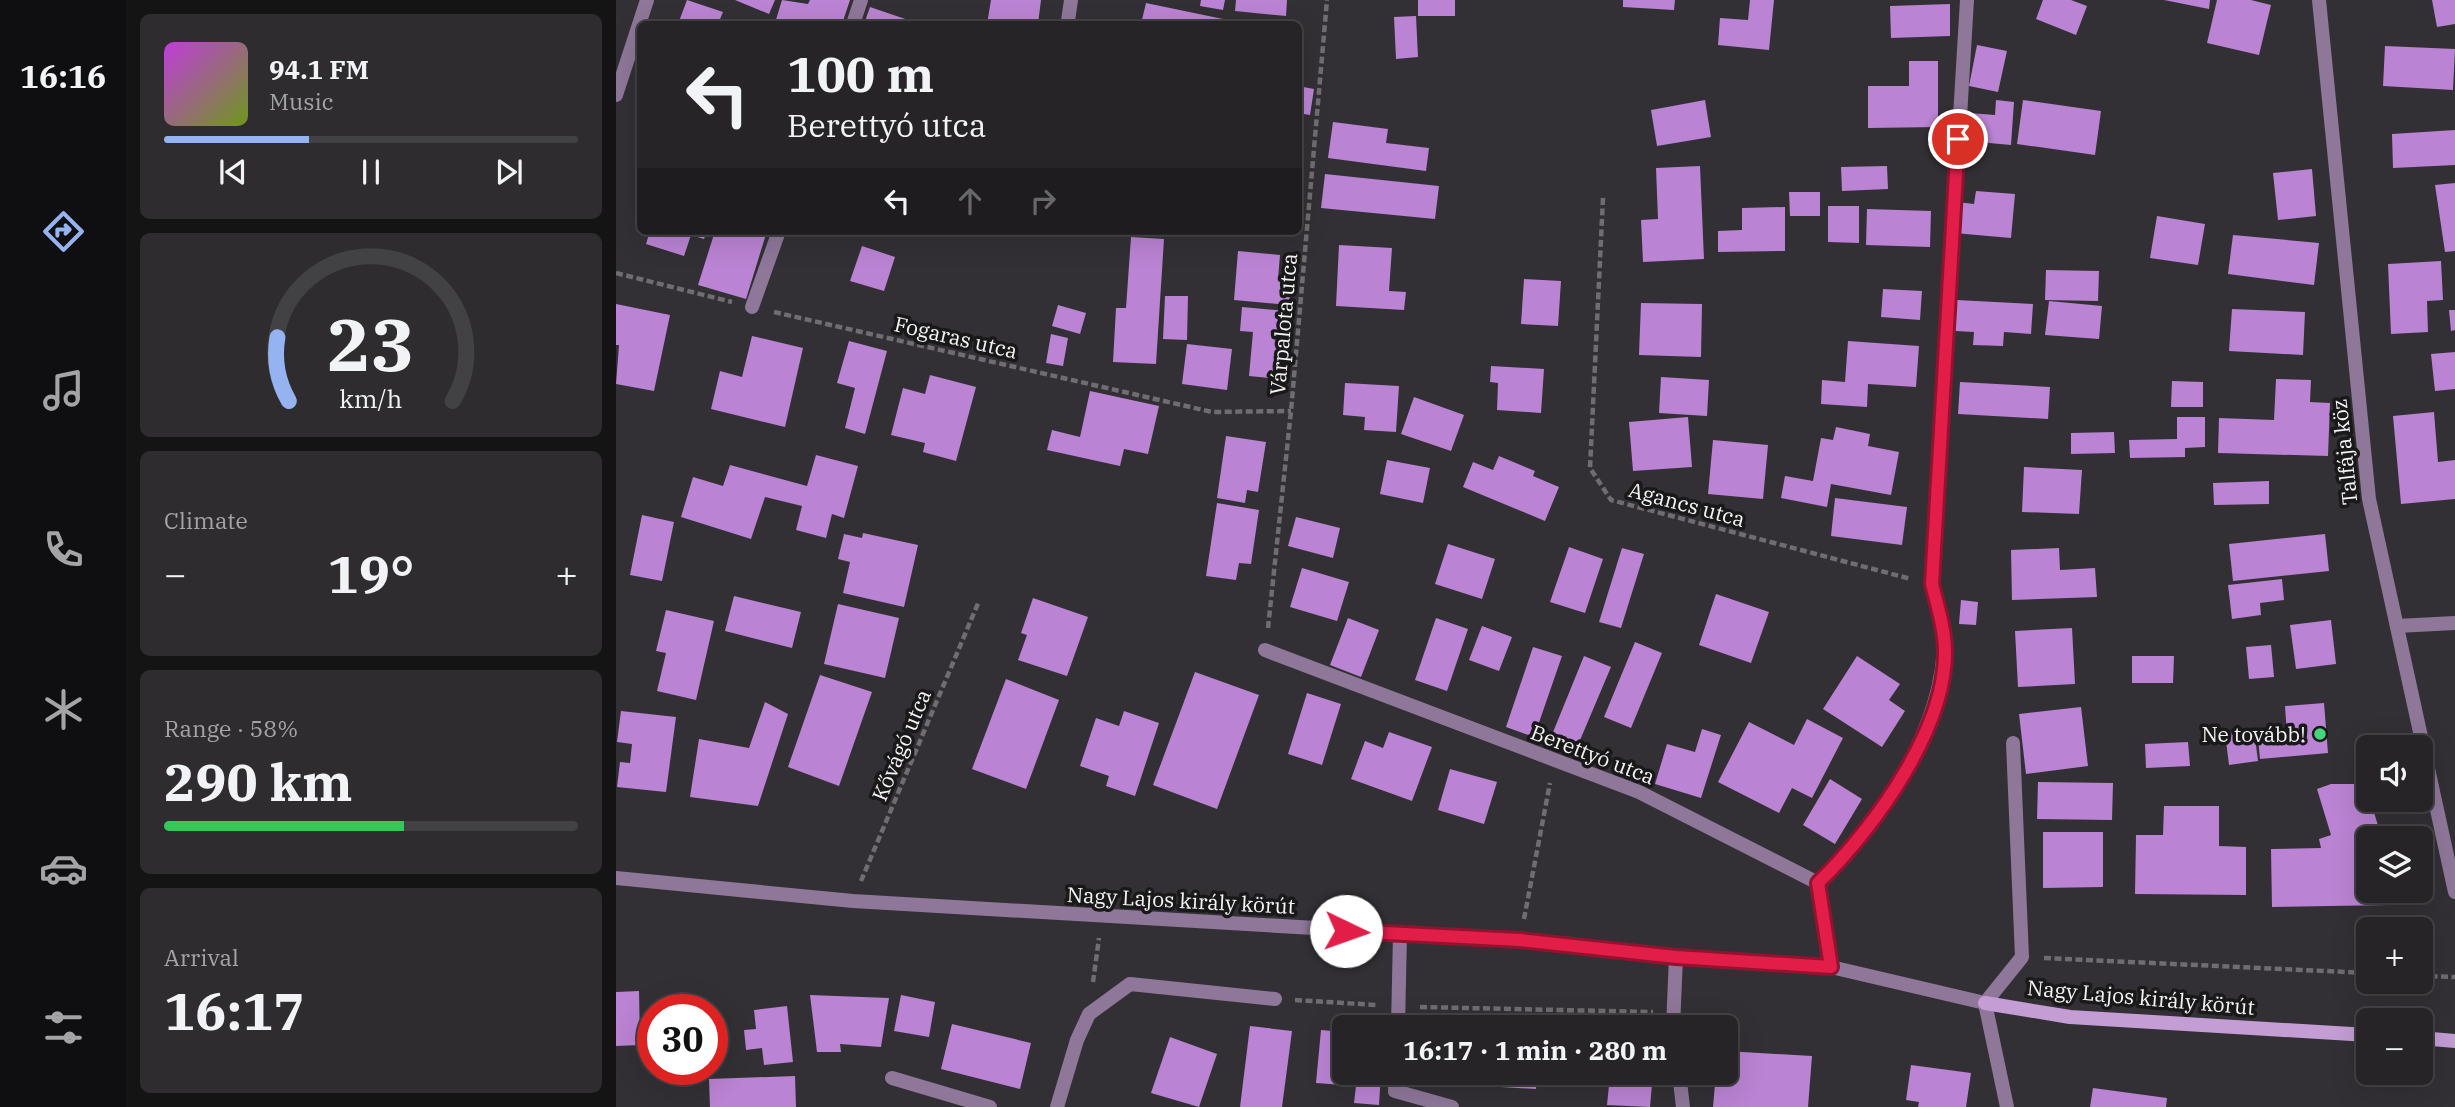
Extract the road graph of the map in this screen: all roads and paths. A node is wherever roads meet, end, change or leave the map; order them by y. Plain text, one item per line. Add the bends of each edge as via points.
1 (648, 0) edge
2 (861, 0) edge
3 (1071, 0) edge
4 (1327, 0) edge
5 (1967, 0) edge
6 (2319, 0) edge
7 (641, 21) edge
8 (854, 21) edge
9 (1068, 21) dead end
10 (637, 33) edge
11 (616, 95) edge
12 (1603, 198) dead end
13 (778, 235) edge
14 (616, 273) edge
15 (752, 307) junction
16 (1291, 411) junction
17 (1932, 584) junction
18 (979, 601) dead end
19 (2455, 623) edge
20 (2397, 626) junction
21 (1265, 650) joint
22 (2013, 743) dead end
23 (1554, 761) junction
24 (616, 878) edge
25 (1818, 883) junction
26 (2455, 892) edge
27 (853, 901) junction
28 (1101, 917) junction
29 (1400, 934) junction
30 (1520, 940) junction
31 (1676, 957) junction
32 (2022, 957) junction
33 (1831, 967) junction
34 (2356, 972) edge
35 (2433, 976) edge
36 (2455, 977) edge
37 (1275, 999) joint
38 (1985, 1003) junction
39 (1399, 1006) junction
40 (1671, 1012) junction
41 (1089, 1014) junction
42 (1399, 1015) edge
43 (1671, 1015) edge
44 (2356, 1034) edge
45 (2433, 1039) edge
46 (2455, 1041) edge
47 (892, 1078) dead end
48 (1395, 1085) edge
49 (1680, 1085) edge
50 (990, 1107) edge
51 (1057, 1107) edge
52 (1452, 1107) edge
53 (1683, 1107) edge
54 (2007, 1107) edge

1 - 7 street
2 - 8 street
3 - 9 street
4 - 16 path, Várpalota utca
5 - 17 street
6 - 20 street, Talfája köz via 2369,499
10 - 11 street
12 - 17 path, Agancs utca via 1590,468 1611,500
13 - 15 street
14 - 15 path, Fogaras utca
15 - 16 path, Fogaras utca via 1212,412
16 - 21 path, Várpalota utca
17 - 25 street via 1944,638 1933,712 1913,758 1848,854
18 - 27 path, Kővágó utca
19 - 20 street
20 - 26 street, Talfája köz
21 - 23 street, Berettyó utca
22 - 32 street
23 - 25 street, Berettyó utca via 1639,792
23 - 30 path
24 - 27 street, Nagy Lajos király körút
25 - 33 street
27 - 28 street, Nagy Lajos király körút
28 - 29 street, Nagy Lajos király körút
28 - 41 path
29 - 30 street, Nagy Lajos király körút
29 - 39 street
30 - 31 street, Nagy Lajos király körút
31 - 33 street, Nagy Lajos király körút
31 - 40 street
32 - 34 path
32 - 38 street
33 - 38 street, Nagy Lajos király körút
35 - 36 path
37 - 39 path
37 - 41 street via 1130,984
38 - 44 street, Nagy Lajos király körút via 2070,1017
38 - 54 street
39 - 40 path
39 - 42 street
40 - 43 street
41 - 51 street via 1076,1040
45 - 46 street
47 - 50 street
48 - 52 street via 1395,1091
49 - 53 street

